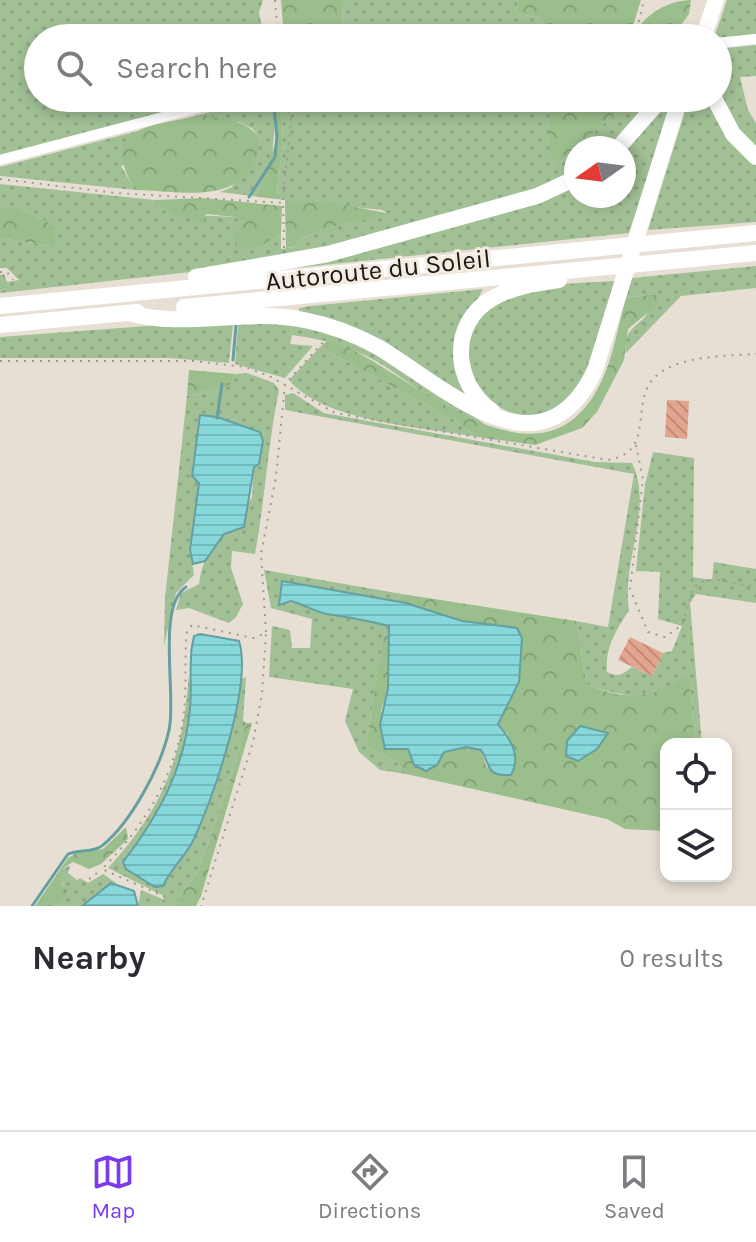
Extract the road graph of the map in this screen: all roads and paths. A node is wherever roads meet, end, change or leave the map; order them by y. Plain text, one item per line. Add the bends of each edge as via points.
1 (275, 0) edge
2 (644, 0) edge
3 (705, 0) edge
4 (716, 0) edge
5 (277, 24) edge
6 (638, 24) edge
7 (704, 24) edge
8 (708, 24) edge
9 (732, 38) edge
10 (756, 39) edge
11 (182, 112) edge
12 (290, 112) edge
13 (650, 112) edge
14 (676, 112) edge
15 (721, 112) edge
16 (629, 136) edge
17 (756, 157) edge
18 (0, 160) edge
19 (0, 179) edge
20 (564, 184) edge
21 (283, 203) junction
22 (756, 233) edge
23 (284, 249) dead end
24 (756, 253) edge
25 (601, 266) junction
26 (0, 272) edge
27 (13, 280) dead end
28 (142, 293) junction
29 (0, 306) edge
30 (129, 313) junction
31 (0, 325) edge
32 (325, 340) dead end
33 (0, 361) edge
34 (285, 384) junction
35 (507, 421) junction
36 (635, 444) dead end
37 (756, 587) edge
38 (266, 633) junction
39 (102, 869) junction
40 (89, 879) dead end
41 (165, 897) dead end
42 (201, 906) edge

1 - 5 path
2 - 6 path
3 - 7 highway
4 - 8 highway
9 - 10 street
11 - 18 street
12 - 21 path
13 - 16 highway
14 - 35 highway via 595,370 570,408 549,420
15 - 17 highway via 733,134
19 - 21 path via 116,193
20 - 28 highway via 537,196 328,254 167,281
21 - 23 path
22 - 28 highway, Autoroute du Soleil
24 - 25 highway, Autoroute du Soleil
25 - 30 highway, Autoroute du Soleil
25 - 35 highway via 579,277 505,293 482,306 468,324 461,348 465,381 478,401
26 - 27 path
28 - 29 highway, Autoroute du Soleil
30 - 31 highway, Autoroute du Soleil
30 - 35 highway via 154,320 275,315 328,325 377,347 484,415
32 - 34 path
33 - 34 path via 194,361 245,367
34 - 38 path via 276,477 261,554
36 - 37 path via 643,479 630,589 648,632 665,637 682,625 694,587 705,580
38 - 39 path via 253,638 192,625 187,631 177,748 144,819
38 - 42 path via 253,742
39 - 40 path
39 - 41 path

